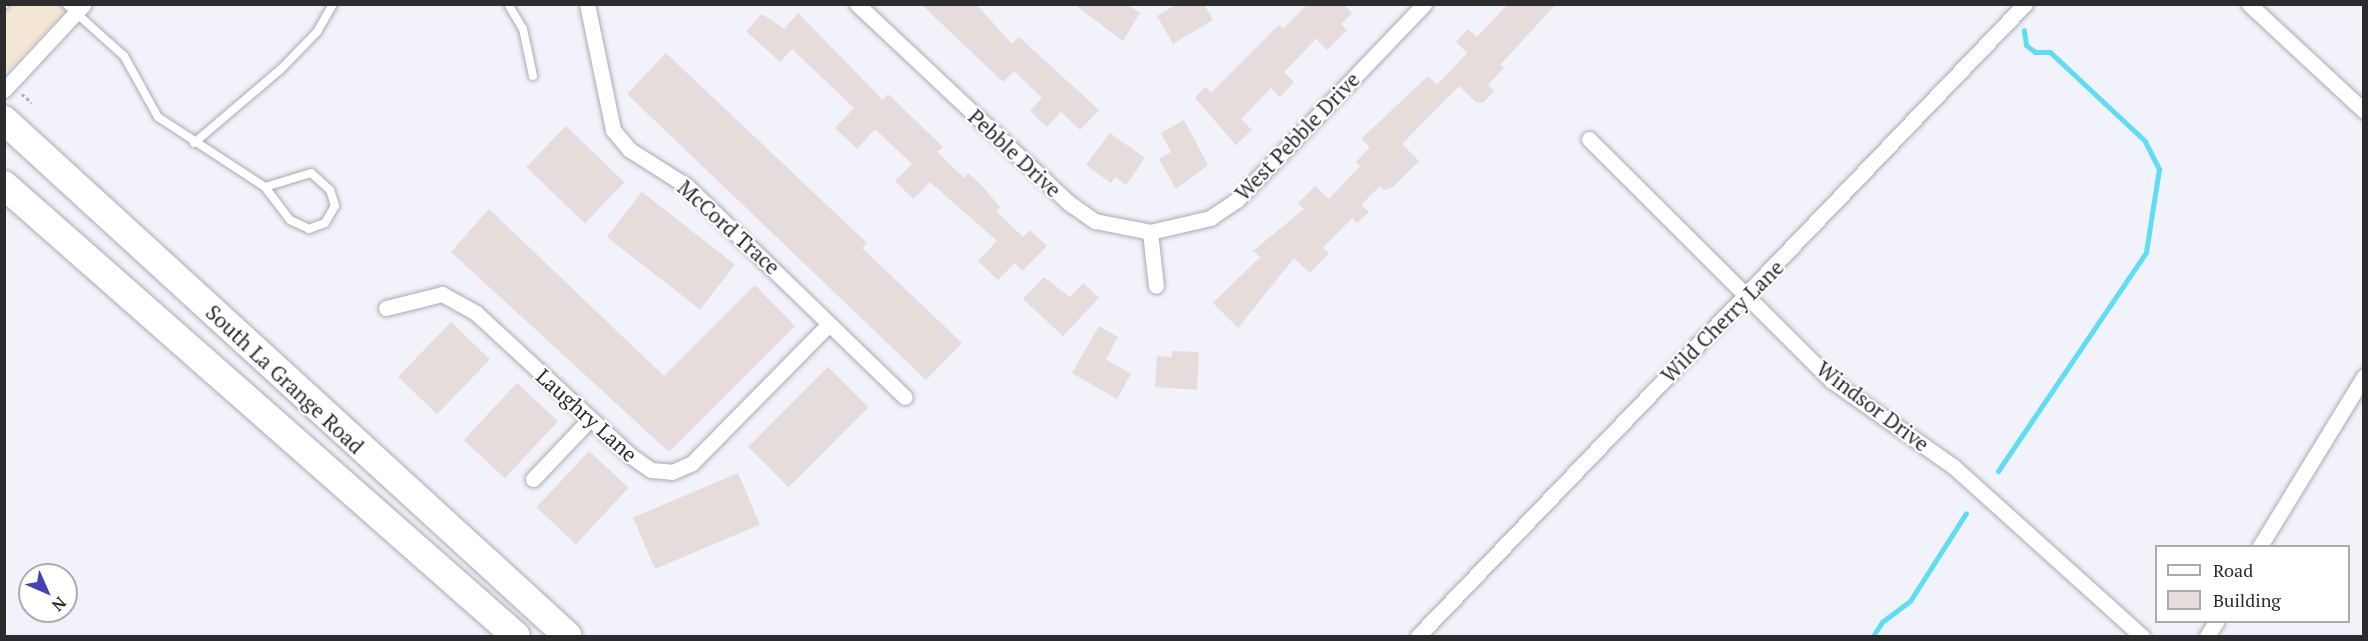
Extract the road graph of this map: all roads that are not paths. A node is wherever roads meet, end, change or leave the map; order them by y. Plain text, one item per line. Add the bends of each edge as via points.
1 (333, 4) edge
2 (508, 4) edge
3 (587, 4) edge
4 (857, 4) edge
5 (1424, 4) edge
6 (2025, 4) edge
7 (2249, 4) edge
8 (75, 8) edge
9 (533, 76) dead end
10 (4, 90) edge
11 (2364, 111) edge
12 (4, 120) edge
13 (1588, 139) dead end
14 (194, 143) junction
15 (4, 185) edge
16 (265, 187) junction
17 (1150, 232) junction
18 (1156, 286) dead end
19 (1749, 298) junction
20 (386, 308) dead end
21 (827, 326) junction
22 (2364, 376) edge
23 (905, 397) dead end
24 (590, 419) junction
25 (533, 479) dead end
26 (2261, 545) edge
27 (2215, 623) edge
28 (516, 636) edge
29 (568, 636) edge
30 (1418, 636) edge
31 (2142, 636) edge
32 (2207, 636) edge

1 - 14 lane via 316,32 281,69
2 - 9 lane via 523,29
3 - 21 street, McCord Trace via 613,130 630,150 687,186 811,301
4 - 17 street, Pebble Drive via 1069,203 1095,221
5 - 17 street, West Pebble Drive via 1237,200 1210,218
6 - 19 street, Wild Cherry Lane
7 - 11 street
8 - 10 street
8 - 14 lane via 124,56 158,117
12 - 29 highway, South La Grange Road
13 - 19 street, Windsor Drive
14 - 16 lane
15 - 28 highway, South La Grange Road
16 - 16 lane via 290,220 309,229 325,222 335,206 330,190 311,173
17 - 18 street
19 - 30 street, Wild Cherry Lane via 1626,416
19 - 31 street, Windsor Drive via 1833,381 1954,467
20 - 24 street, Laughry Lane via 442,294 476,313
21 - 23 street, McCord Trace
21 - 24 street, Laughry Lane via 692,463 672,472 651,470
22 - 26 street
24 - 25 street
27 - 32 street

